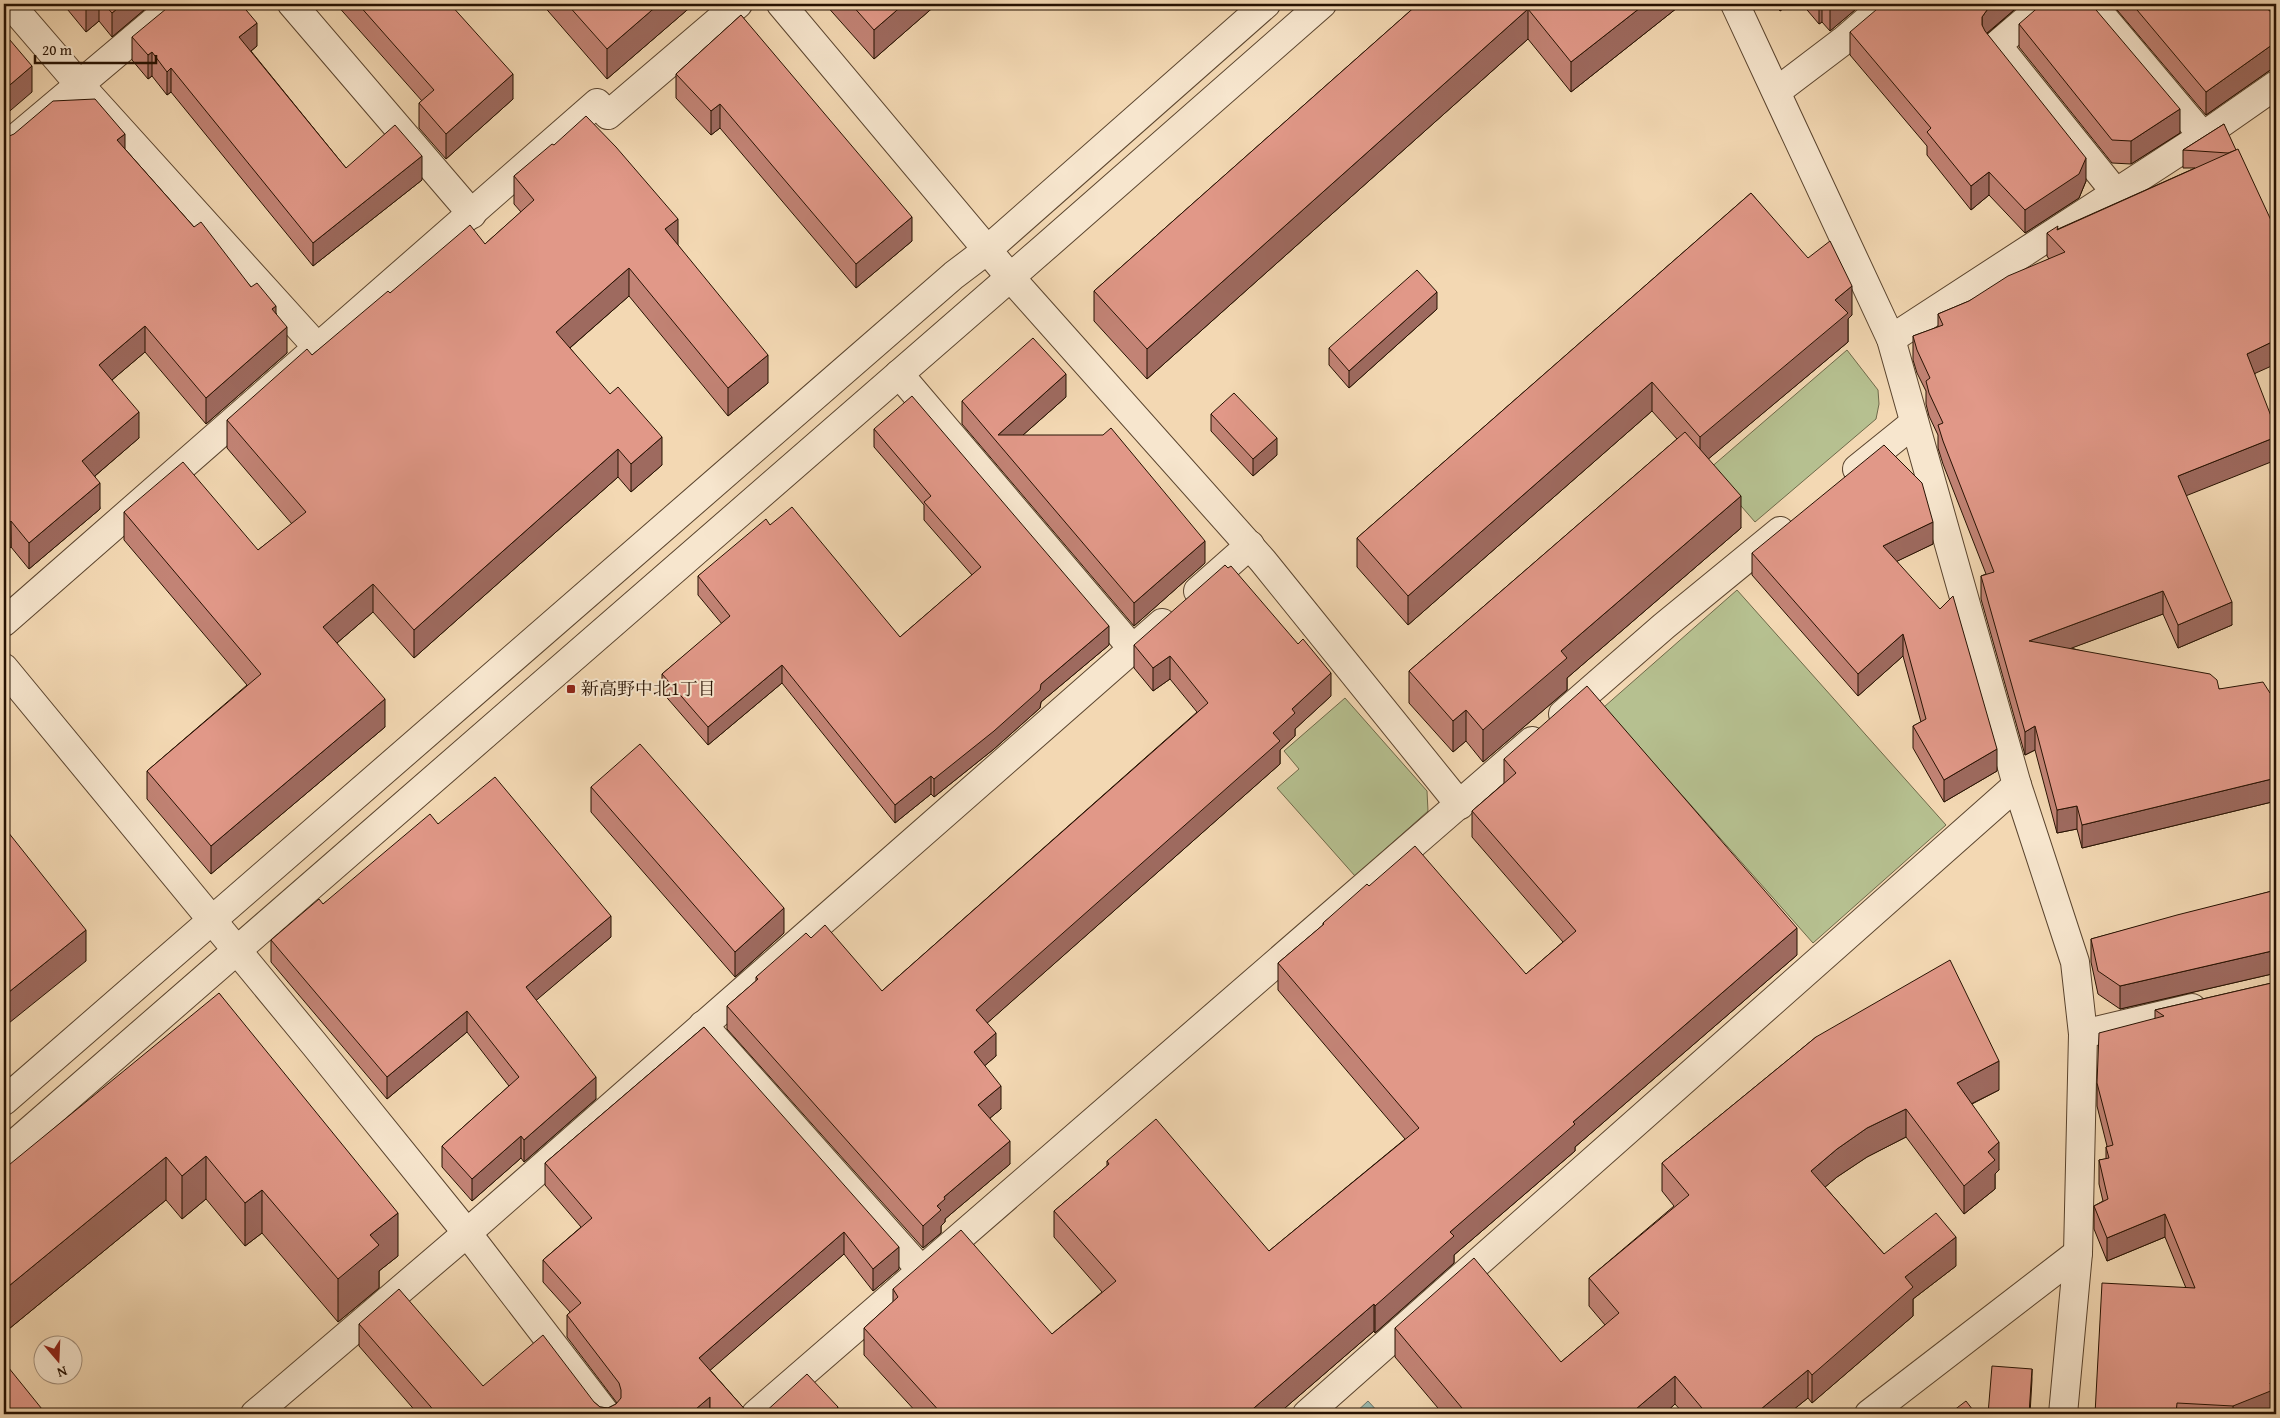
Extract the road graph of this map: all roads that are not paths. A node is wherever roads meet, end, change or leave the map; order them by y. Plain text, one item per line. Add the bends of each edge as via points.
1 (10, 4) edge
2 (175, 4) edge
3 (292, 4) edge
4 (738, 4) edge
5 (781, 4) edge
6 (1266, 4) edge
7 (1322, 4) edge
8 (1735, 4) edge
9 (1886, 4) edge
10 (2045, 4) edge
11 (2092, 4) edge
12 (2262, 4) edge
13 (2276, 20) edge
14 (79, 84) junction
15 (2276, 86) edge
16 (1777, 91) junction
17 (2203, 136) junction
18 (4, 148) edge
19 (2116, 193) junction
20 (472, 214) junction
21 (987, 250) junction
22 (1010, 277) junction
23 (1891, 340) junction
24 (318, 348) junction
25 (899, 374) junction
26 (1914, 423) junction
27 (1838, 484) edge
28 (1800, 515) edge
29 (1250, 545) junction
30 (4, 622) edge
31 (1132, 648) junction
32 (4, 668) edge
33 (2017, 785) junction
34 (1460, 805) junction
35 (212, 921) junction
36 (236, 951) junction
37 (2218, 1002) edge
38 (703, 1025) junction
39 (2083, 1034) junction
40 (4, 1101) edge
41 (4, 1153) edge
42 (467, 1233) junction
43 (2078, 1253) junction
44 (922, 1271) junction
45 (255, 1414) edge
46 (606, 1414) edge
47 (756, 1414) edge
48 (1307, 1414) edge
49 (1869, 1414) edge
50 (2063, 1414) edge

1 - 14 street
2 - 14 street
3 - 20 street
4 - 20 street via 608,115 597,103
5 - 21 street
6 - 21 street
7 - 22 street
8 - 16 street
9 - 16 street
10 - 19 street via 1997,45
11 - 17 street
12 - 13 street
14 - 18 street
14 - 24 street
15 - 17 street
16 - 23 street
17 - 19 street
19 - 23 street
20 - 24 street
21 - 22 street
21 - 35 street via 939,288
22 - 25 street
22 - 29 street
23 - 26 street
24 - 30 street
25 - 31 street
25 - 36 street
26 - 27 street
26 - 33 street
28 - 34 street via 1664,626
29 - 31 street
29 - 34 street
31 - 38 street
32 - 35 street
33 - 39 street via 2075,962
33 - 48 street
34 - 44 street
35 - 36 street
35 - 40 street
36 - 41 street
36 - 42 street
37 - 39 street
38 - 42 street
38 - 44 street
39 - 43 street
42 - 45 street
42 - 46 street
43 - 49 street
43 - 50 street
44 - 47 street

